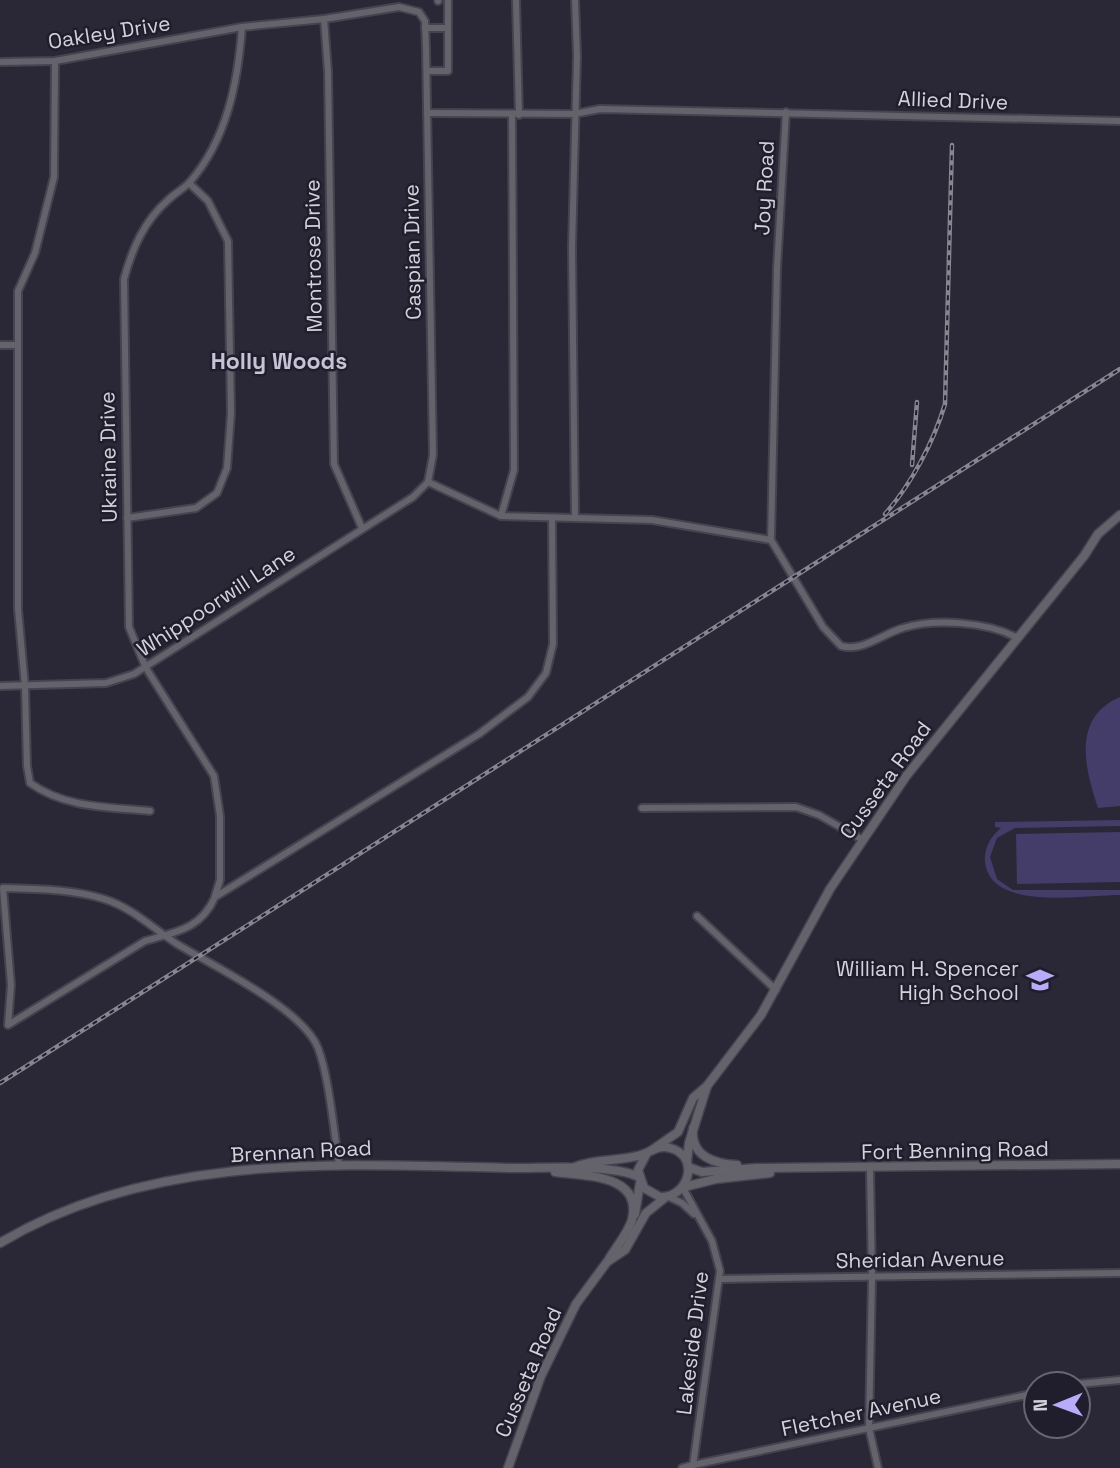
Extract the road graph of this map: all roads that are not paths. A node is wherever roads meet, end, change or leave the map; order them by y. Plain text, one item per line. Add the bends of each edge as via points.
1 (448, 0) edge
2 (516, 0) edge
3 (575, 0) edge
4 (324, 19) junction
5 (425, 24) junction
6 (242, 27) junction
7 (448, 28) junction
8 (55, 61) junction
9 (0, 62) edge
10 (427, 71) junction
11 (786, 112) junction
12 (427, 113) junction
13 (575, 114) junction
14 (515, 115) junction
15 (1120, 121) edge
16 (189, 183) junction
17 (0, 345) edge
18 (17, 345) junction
19 (428, 482) junction
20 (1120, 515) edge
21 (501, 516) junction
22 (127, 518) junction
23 (552, 518) junction
24 (575, 518) junction
25 (362, 528) junction
26 (771, 540) junction
27 (1016, 637) junction
28 (146, 668) junction
29 (0, 686) edge
30 (25, 686) junction
31 (642, 808) dead end
32 (149, 811) dead end
33 (863, 840) junction
34 (215, 897) junction
35 (697, 916) dead end
36 (164, 936) junction
37 (0, 984) edge
38 (10, 985) junction
39 (776, 990) junction
40 (707, 1086) junction
41 (693, 1128) junction
42 (649, 1151) junction
43 (339, 1164) junction
44 (1120, 1164) edge
45 (687, 1165) junction
46 (575, 1167) junction
47 (532, 1168) junction
48 (757, 1168) junction
49 (790, 1169) junction
50 (870, 1169) junction
51 (640, 1180) junction
52 (683, 1187) junction
53 (667, 1197) junction
54 (698, 1218) junction
55 (631, 1223) junction
56 (0, 1243) edge
57 (607, 1262) junction
58 (1120, 1273) edge
59 (872, 1278) junction
60 (720, 1279) junction
61 (1120, 1380) edge
62 (1092, 1383) edge
63 (1022, 1396) edge
64 (869, 1428) junction
65 (693, 1465) junction
66 (508, 1468) edge
67 (682, 1468) edge
68 (877, 1468) edge

1 - 7 street
2 - 14 street
3 - 13 street
4 - 5 street, Oakley Drive via 408,6 419,12
4 - 6 street, Oakley Drive
4 - 25 street, Montrose Drive via 334,464
5 - 7 street
5 - 10 street, Caspian Drive
6 - 8 street, Oakley Drive
6 - 16 street, Ukraine Drive via 240,64 229,110 218,139
7 - 10 street via 448,71
8 - 9 street, Oakley Drive
8 - 18 street via 54,177 35,253 18,291
10 - 12 street, Caspian Drive
11 - 13 street, Joy Road via 600,108
11 - 15 street, Allied Drive
11 - 26 street, Joy Road via 777,268
12 - 14 street
12 - 19 street, Caspian Drive via 433,454
13 - 14 street, Joy Road
13 - 24 street
14 - 21 street via 514,470
16 - 22 street, Ukraine Drive via 165,202 133,244 124,279
16 - 22 street via 208,201 228,241 228,468 217,492 196,508
17 - 18 street
18 - 30 street via 18,609
19 - 21 street
19 - 25 street, Whippoorwill Lane via 413,497
20 - 27 street, Cusseta Road via 1098,534
21 - 23 street
22 - 28 street, Ukraine Drive via 129,627
23 - 24 street
23 - 34 street via 553,644 546,673 528,697 479,734
24 - 26 street via 652,520
25 - 28 street, Whippoorwill Lane
26 - 27 street via 823,627 841,646 860,647 899,629 931,623 984,627
27 - 33 street, Cusseta Road via 907,775
28 - 30 street, Whippoorwill Lane via 106,683
28 - 34 street, Ukraine Drive via 214,776 220,833 220,880
29 - 30 street, Whippoorwill Lane
30 - 32 street via 30,782 69,803
31 - 33 street via 796,807
33 - 39 street, Cusseta Road
34 - 36 street via 207,915
35 - 39 street
36 - 38 street via 145,941 8,1025
36 - 38 street via 106,900 73,892 3,888
36 - 43 street via 283,1009 312,1039 318,1047
37 - 38 street
39 - 40 street, Cusseta Road
40 - 41 street, Cusseta Road
40 - 42 street, Cusseta Road via 693,1098 678,1132
41 - 45 street, Cusseta Road
41 - 48 street via 695,1146 709,1160
42 - 45 street via 669,1147 680,1153
42 - 46 street, Brennan Road via 615,1162
42 - 51 street via 639,1164
43 - 47 street, Brennan Road
43 - 56 street, Brennan Road via 272,1166 184,1178 60,1214
44 - 50 street, Fort Benning Road
45 - 48 street, Fort Benning Road via 702,1172
45 - 52 street
46 - 47 street, Brennan Road
46 - 51 street, Brennan Road via 627,1171
47 - 55 street via 618,1183 630,1196
48 - 49 street, Fort Benning Road
49 - 50 street, Fort Benning Road
49 - 52 street, Fort Benning Road
50 - 59 street
51 - 53 street via 654,1196
51 - 55 street
52 - 53 street
52 - 54 street, Lakeside Drive
53 - 54 street, Lakeside Drive
53 - 57 street, Cusseta Road via 646,1213 625,1250
54 - 60 street, Lakeside Drive via 712,1241
55 - 57 street
57 - 66 street, Cusseta Road via 576,1304 553,1347
58 - 59 street, Sheridan Avenue
59 - 60 street, Sheridan Avenue
59 - 64 street
60 - 65 street, Lakeside Drive
61 - 62 street
63 - 64 street, Fletcher Avenue
64 - 65 street, Fletcher Avenue
64 - 68 street
65 - 67 street

